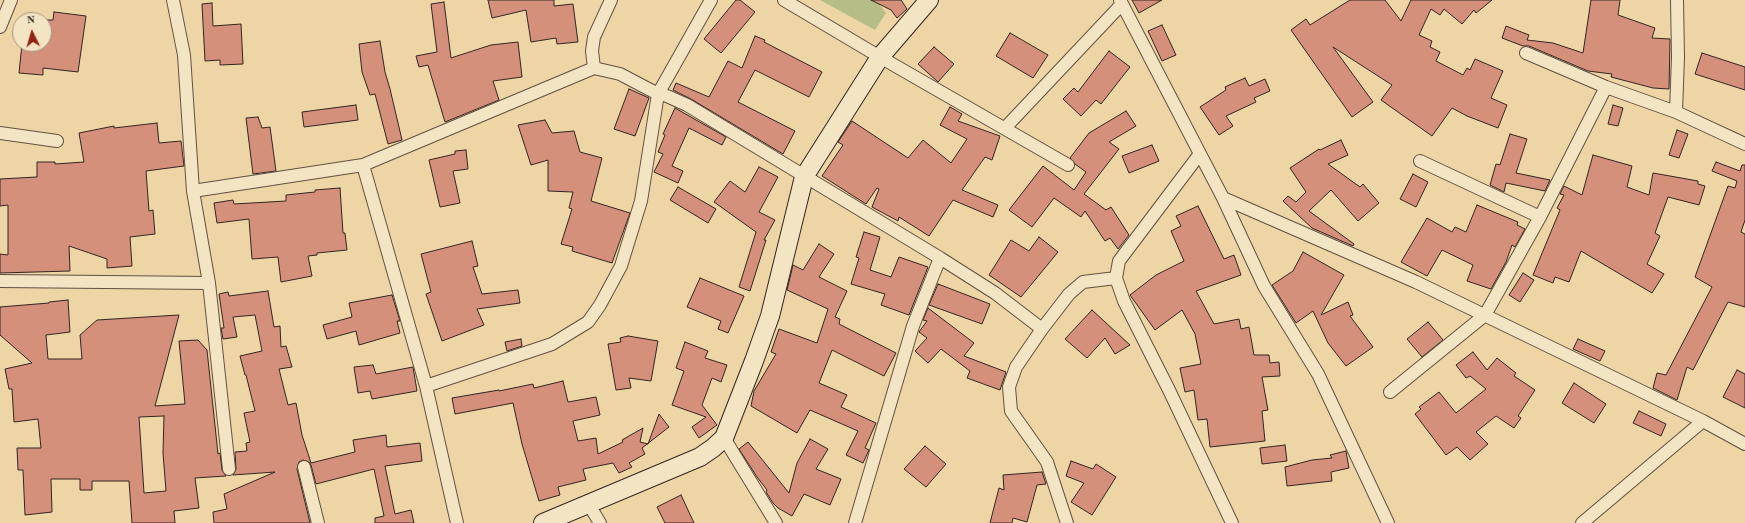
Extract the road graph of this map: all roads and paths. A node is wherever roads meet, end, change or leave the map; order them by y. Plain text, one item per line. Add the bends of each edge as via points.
1 (173, 0) edge
2 (611, 0) edge
3 (711, 0) edge
4 (784, 0) edge
5 (929, 0) edge
6 (1677, 0) edge
7 (9, 1) edge
8 (1121, 2) edge
9 (0, 27) edge
10 (1526, 53) dead end
11 (880, 58) junction
12 (594, 68) junction
13 (1606, 87) junction
14 (658, 94) junction
15 (1676, 112) junction
16 (1005, 128) junction
17 (0, 133) edge
18 (57, 142) dead end
19 (1745, 144) edge
20 (1199, 154) junction
21 (1420, 161) dead end
22 (363, 165) junction
23 (1068, 165) dead end
24 (804, 177) junction
25 (193, 191) junction
26 (1223, 198) junction
27 (1540, 217) junction
28 (940, 258) junction
29 (1116, 278) junction
30 (0, 281) edge
31 (209, 283) junction
32 (1485, 315) junction
33 (1042, 329) junction
34 (426, 386) junction
35 (1390, 392) dead end
36 (1703, 422) junction
37 (724, 438) junction
38 (1745, 444) edge
39 (304, 467) dead end
40 (229, 469) dead end
41 (588, 503) junction
42 (1231, 522) edge
43 (318, 523) edge
44 (457, 523) edge
45 (543, 523) edge
46 (600, 523) edge
47 (776, 523) edge
48 (855, 523) edge
49 (1068, 523) edge
50 (1388, 523) edge
51 (1582, 523) edge

1 - 25 street via 184,55
2 - 12 street via 594,37
3 - 14 street
4 - 11 street
5 - 11 street
6 - 15 street
7 - 9 street
8 - 16 street
8 - 20 street
10 - 13 street
11 - 16 street
11 - 24 street
12 - 14 street via 620,74
12 - 22 street
13 - 15 street
13 - 27 street
14 - 24 street via 687,106
14 - 34 street via 641,201 621,266 588,322 552,344
15 - 19 street
16 - 23 street
17 - 18 street
20 - 26 street
20 - 29 street via 1119,261
21 - 27 street
22 - 25 street
22 - 34 street
24 - 28 street
24 - 37 street via 770,316
25 - 31 street
26 - 32 street
26 - 50 street via 1264,286 1318,374
27 - 32 street
28 - 33 street via 995,293
28 - 48 street via 913,326
29 - 33 street via 1083,282 1069,294
29 - 42 street via 1124,301
30 - 31 street
31 - 40 street
32 - 35 street
32 - 36 street
33 - 49 street via 1016,367 1009,387 1011,411 1047,462
34 - 44 street
36 - 38 street
36 - 51 street
37 - 41 street via 700,457
37 - 47 street
39 - 43 street
41 - 45 street
41 - 46 street

